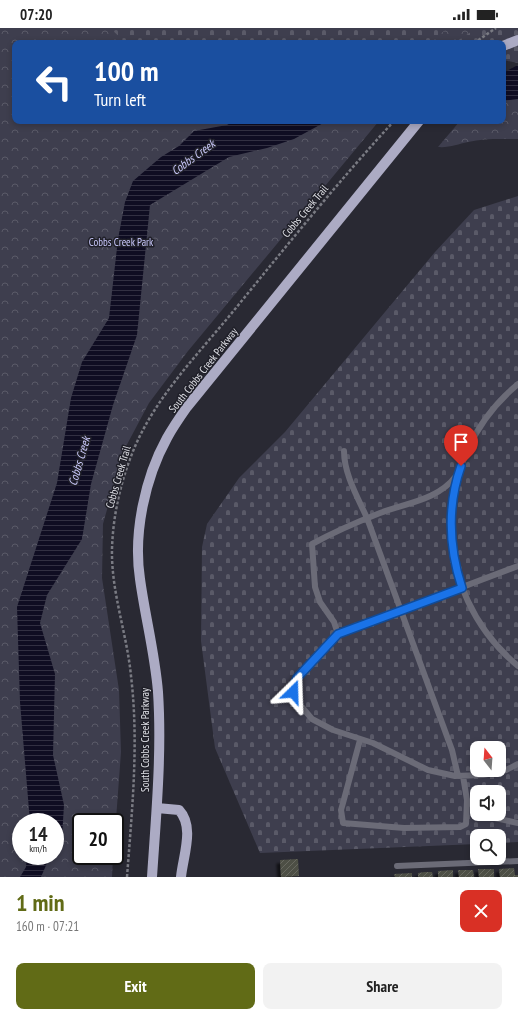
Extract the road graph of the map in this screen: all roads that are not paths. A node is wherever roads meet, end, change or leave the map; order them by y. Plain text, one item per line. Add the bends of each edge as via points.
1 (518, 40) edge
2 (506, 45) edge
3 (417, 124) edge
4 (518, 384) edge
5 (344, 451) dead end
6 (458, 473) junction
7 (367, 518) junction
8 (518, 566) edge
9 (462, 588) junction
10 (401, 611) junction
11 (338, 634) junction
12 (518, 666) edge
13 (360, 740) junction
14 (518, 764) edge
15 (461, 776) junction
16 (467, 800) junction
17 (470, 803) edge
18 (157, 808) junction
19 (506, 820) edge
20 (518, 823) edge
21 (518, 861) edge
22 (397, 866) dead end
23 (152, 877) edge
24 (181, 877) edge

1 - 2 main road
3 - 18 main road, South Cobbs Creek Parkway via 187,407 167,438 154,470 142,512 138,557 158,692
4 - 6 lane via 499,401 479,428
5 - 7 lane via 344,460
6 - 7 lane via 449,486 441,491
6 - 9 lane via 452,506 451,534 453,556
7 - 10 lane
7 - 11 lane via 312,544 315,587 320,602 334,622
8 - 9 lane
9 - 10 lane
9 - 12 lane via 486,633
10 - 11 lane
10 - 15 lane
11 - 13 lane via 297,678 293,692 296,700 312,719
13 - 15 lane via 373,743 428,770
13 - 16 lane via 341,810 343,823 404,828 460,827 466,824
14 - 15 lane via 506,770 483,775
15 - 16 lane
16 - 17 lane
18 - 23 main road, South Cobbs Creek Parkway
18 - 24 main road via 179,810 187,821 188,833
19 - 20 lane
21 - 22 lane

